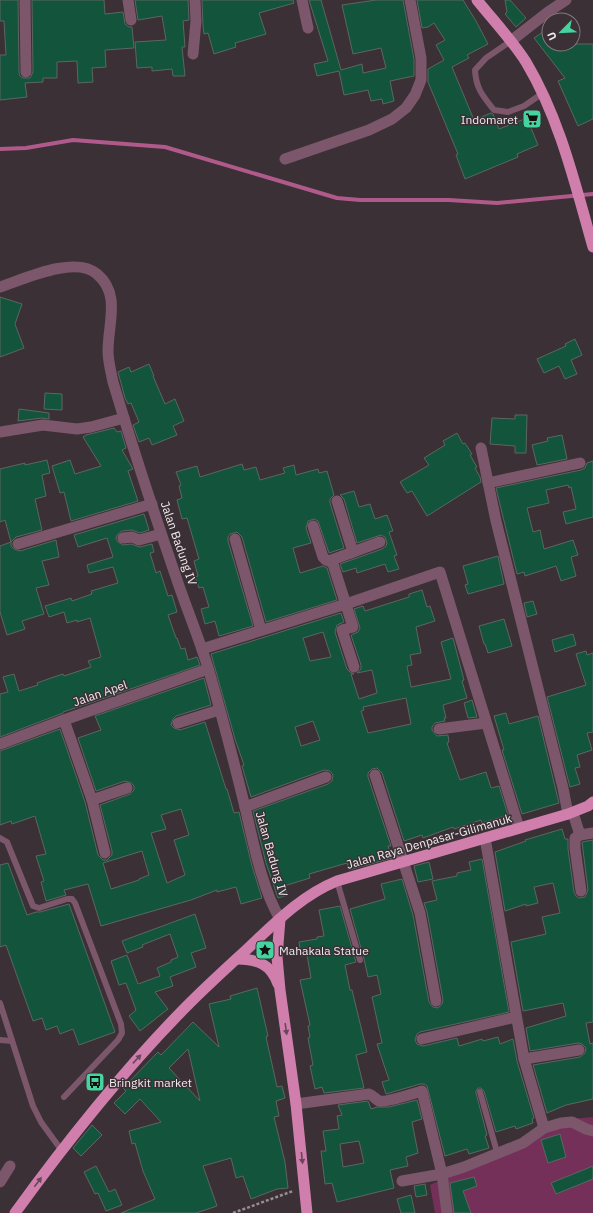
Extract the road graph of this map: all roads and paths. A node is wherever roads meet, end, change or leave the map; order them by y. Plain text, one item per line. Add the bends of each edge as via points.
1 (25, 0) edge
2 (128, 0) edge
3 (195, 0) edge
4 (302, 0) edge
5 (410, 0) edge
6 (477, 0) edge
7 (566, 0) edge
8 (131, 20) dead end
9 (308, 28) dead end
10 (511, 41) junction
11 (193, 54) dead end
12 (26, 72) dead end
13 (543, 93) junction
14 (285, 159) dead end
15 (593, 247) edge
16 (0, 287) edge
17 (124, 418) junction
18 (0, 432) edge
19 (481, 448) dead end
20 (580, 463) dead end
21 (488, 482) junction
22 (337, 501) dead end
23 (152, 504) junction
24 (313, 526) dead end
25 (161, 534) junction
26 (123, 538) dead end
27 (235, 539) dead end
28 (380, 542) dead end
29 (18, 544) dead end
30 (353, 552) junction
31 (329, 561) junction
32 (346, 604) junction
33 (261, 630) junction
34 (202, 649) junction
35 (354, 667) dead end
36 (208, 669) junction
37 (219, 710) junction
38 (64, 720) junction
39 (178, 723) dead end
40 (486, 723) junction
41 (439, 729) dead end
42 (0, 744) edge
43 (375, 775) dead end
44 (326, 777) dead end
45 (127, 788) dead end
46 (92, 800) junction
47 (593, 802) edge
48 (245, 807) junction
49 (570, 813) junction
50 (519, 828) junction
51 (593, 833) edge
52 (580, 835) junction
53 (0, 838) edge
54 (485, 838) junction
55 (106, 853) dead end
56 (404, 862) junction
57 (337, 881) junction
58 (581, 891) dead end
59 (280, 919) junction
60 (237, 958) junction
61 (360, 960) dead end
62 (280, 990) junction
63 (436, 1001) dead end
64 (0, 1003) edge
65 (516, 1017) junction
66 (422, 1039) dead end
67 (0, 1040) edge
68 (12, 1041) junction
69 (579, 1050) dead end
70 (524, 1059) junction
71 (480, 1092) dead end
72 (64, 1097) dead end
73 (296, 1104) junction
74 (544, 1128) junction
75 (593, 1131) edge
76 (62, 1151) junction
77 (498, 1152) junction
78 (10, 1166) dead end
79 (442, 1174) junction
80 (402, 1181) dead end
81 (0, 1182) edge
82 (305, 1187) junction
83 (15, 1213) edge
84 (233, 1213) edge
85 (307, 1213) edge
86 (447, 1213) edge

1 - 12 street
2 - 8 street
3 - 11 street
4 - 9 street
5 - 14 street via 421,58 421,80 406,108 392,119 369,130
6 - 10 highway
7 - 10 street
10 - 13 highway
10 - 13 lane via 486,58 475,70 476,82 483,96 494,110 508,112 524,106
13 - 15 highway via 570,166
16 - 17 street, Jalan Badung IV via 54,269 74,266 94,271 102,278 111,294 108,351
17 - 18 street via 77,429 43,425
17 - 23 street, Jalan Badung IV
19 - 21 street
20 - 21 street
21 - 49 street
22 - 30 street
23 - 25 street, Jalan Badung IV
23 - 29 street
24 - 31 street via 323,557
25 - 26 street via 139,540 132,537
25 - 34 street, Jalan Badung IV
27 - 33 street
28 - 30 street
30 - 31 street
31 - 32 street
32 - 33 street
32 - 35 street via 353,627 342,630
32 - 40 street via 440,572
33 - 34 street
34 - 36 street, Jalan Badung IV
36 - 37 street, Jalan Badung IV
36 - 38 street, Jalan Apel
37 - 39 street
37 - 48 street, Jalan Badung IV
38 - 42 street, Jalan Apel
38 - 46 street
40 - 41 street
40 - 50 street
43 - 56 street
44 - 48 street
45 - 46 street
46 - 55 street
47 - 49 highway, Jalan Raya Denpasar-Gilimanuk
48 - 59 street, Jalan Badung IV via 262,874 274,910
49 - 50 highway, Jalan Raya Denpasar-Gilimanuk
49 - 52 street
50 - 54 highway, Jalan Raya Denpasar-Gilimanuk
51 - 52 street
52 - 58 street via 575,838 575,848
53 - 72 lane via 7,842 33,906 39,908 67,899 72,899 75,903 121,1024 122,1033 118,1040
54 - 56 highway, Jalan Raya Denpasar-Gilimanuk
54 - 65 street
56 - 57 highway, Jalan Raya Denpasar-Gilimanuk
56 - 63 street via 420,913
57 - 59 highway, Jalan Raya Denpasar-Gilimanuk via 311,894
57 - 61 lane
59 - 60 highway, Jalan Raya Denpasar-Gilimanuk
59 - 62 highway via 277,957
60 - 62 highway via 252,959 265,965 275,976
76 -> 60 highway, Jalan Raya Denpasar-Gilimanuk via 133,1064 179,1014
62 -> 73 highway
64 - 68 lane
65 - 66 street
65 - 70 street
67 - 68 lane
68 - 76 lane via 32,1106
69 - 70 street
70 - 74 street
71 - 77 lane
73 - 79 street via 369,1094 385,1101 422,1091
73 -> 82 highway
74 - 75 street via 572,1122
74 - 77 street via 523,1143
83 -> 76 highway, Jalan Raya Denpasar-Gilimanuk
77 - 79 street
78 - 81 street
79 - 80 street
79 - 86 street
82 - 84 path
82 - 85 highway

